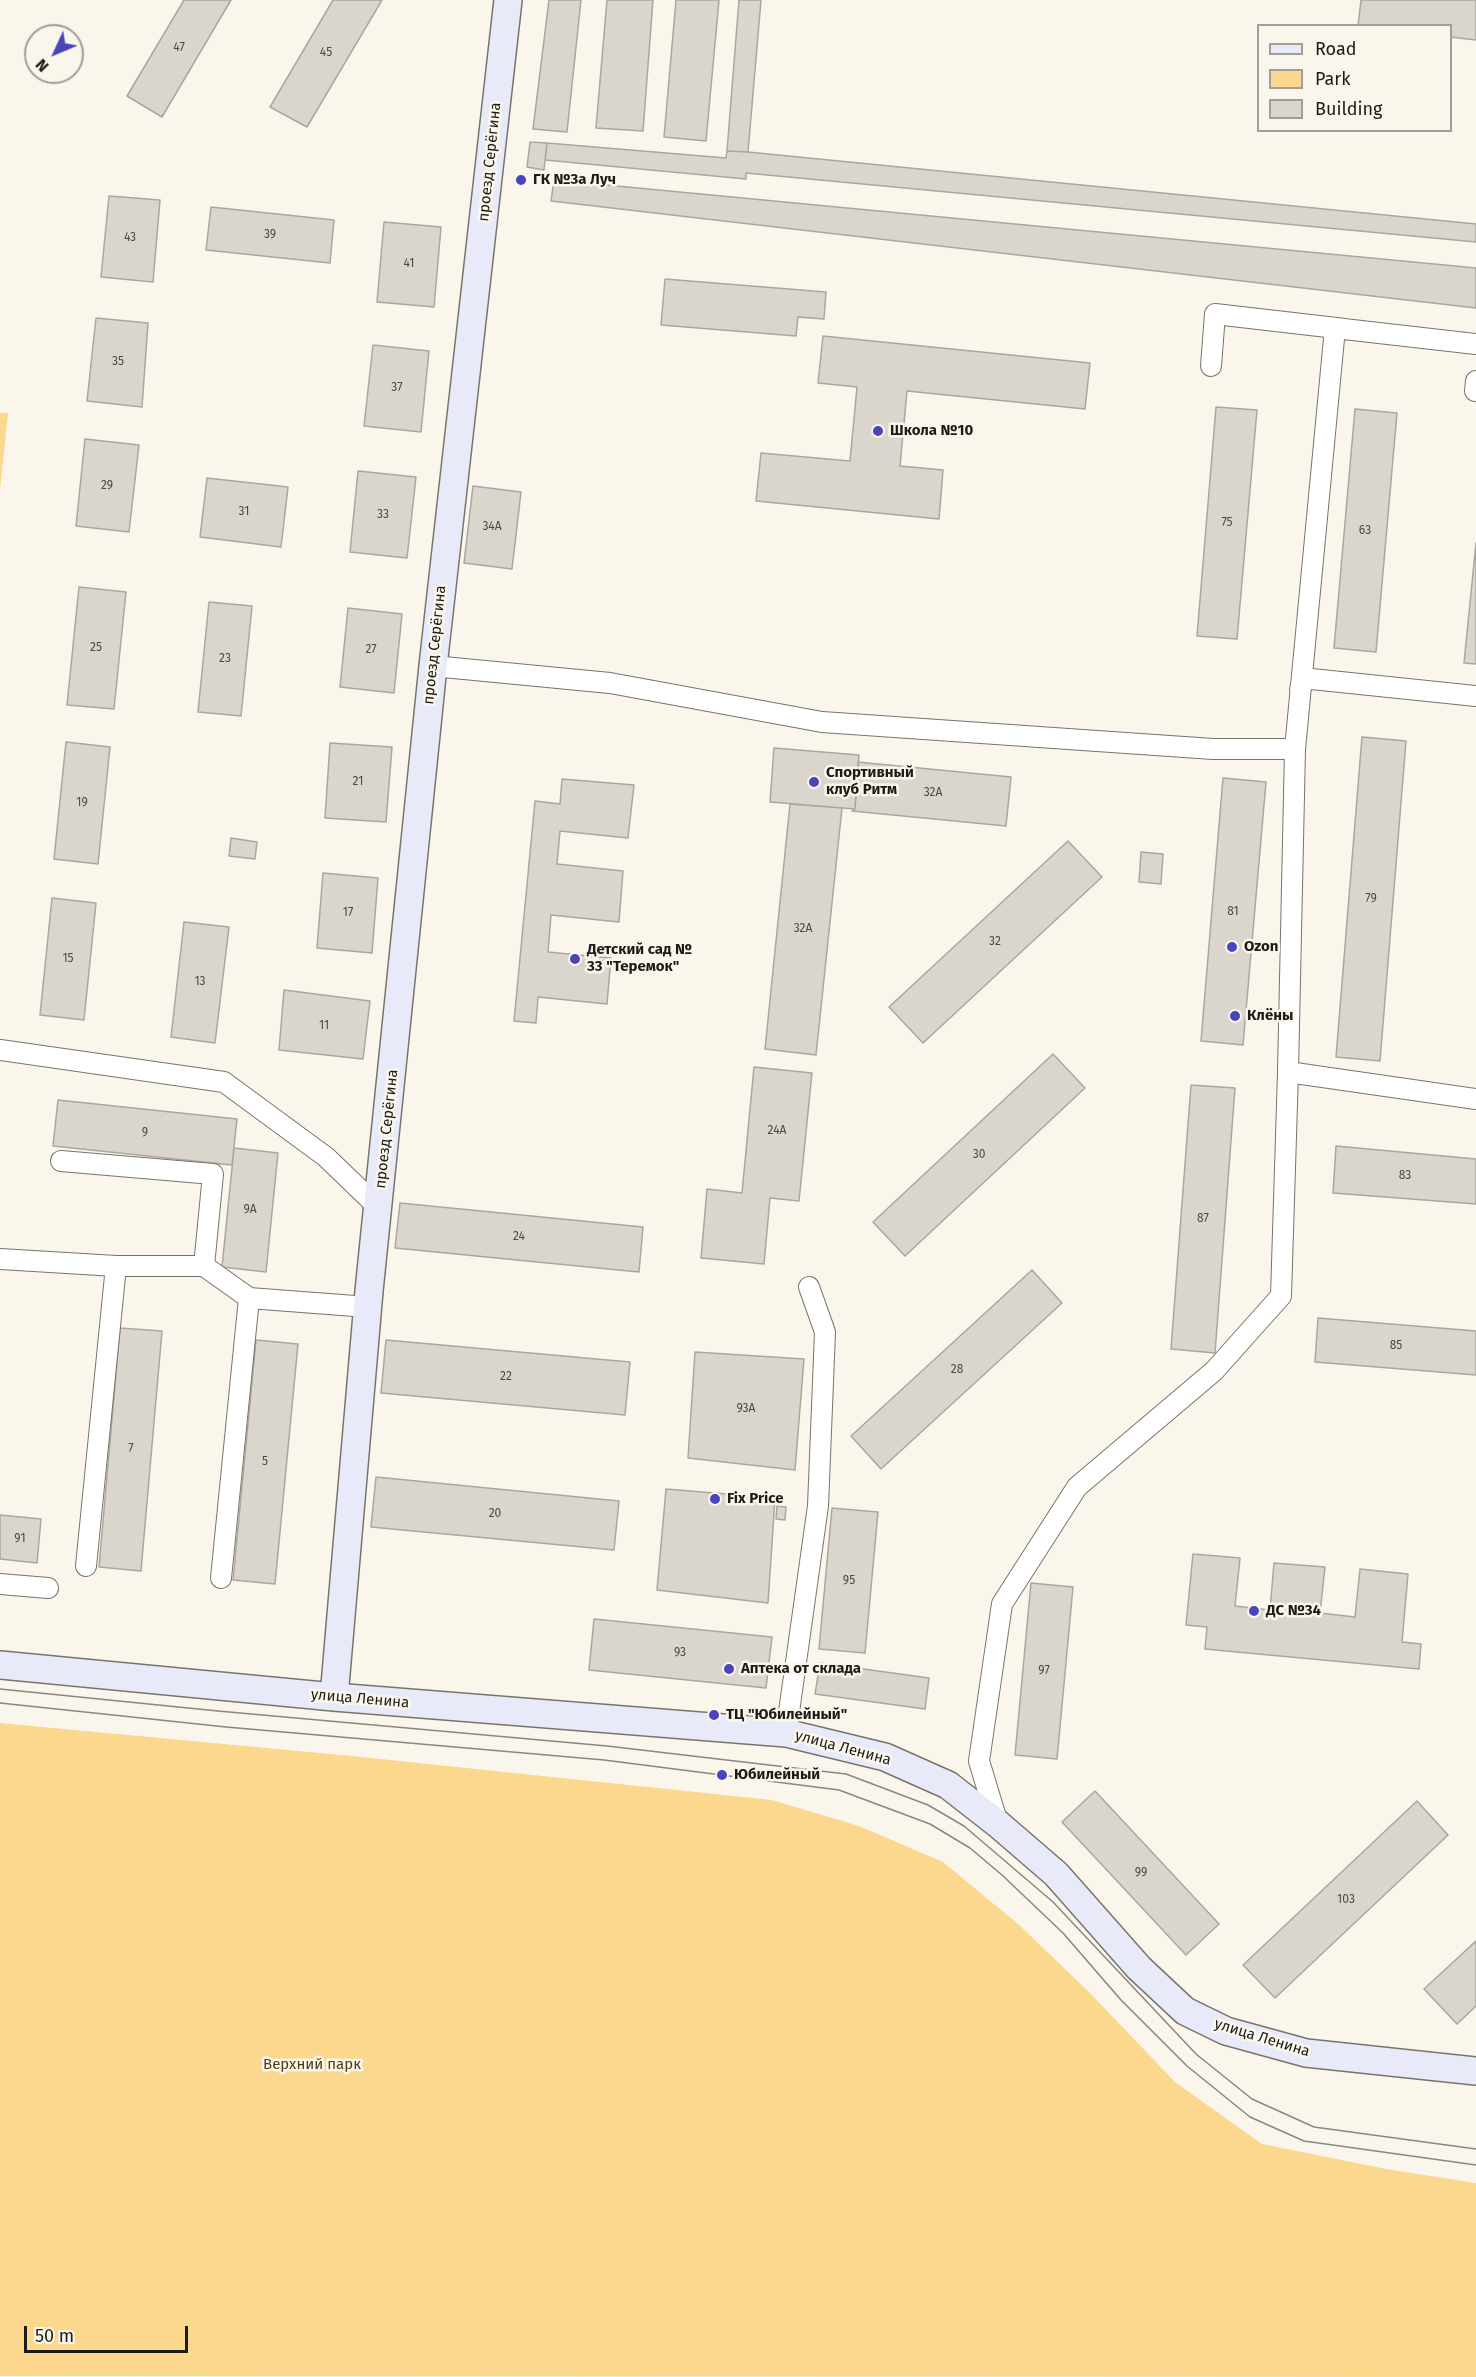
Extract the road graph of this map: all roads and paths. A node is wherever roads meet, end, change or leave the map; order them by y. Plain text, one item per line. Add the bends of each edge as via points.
1 (508, 0) edge
2 (1335, 328) junction
3 (1476, 344) edge
4 (1211, 366) dead end
5 (433, 666) junction
6 (1302, 678) junction
7 (1476, 696) edge
8 (1295, 749) junction
9 (0, 1050) edge
10 (1288, 1072) junction
11 (1476, 1099) edge
12 (61, 1161) dead end
13 (379, 1208) junction
14 (0, 1259) edge
15 (116, 1266) junction
16 (204, 1266) junction
17 (810, 1287) dead end
18 (249, 1298) junction
19 (368, 1299) junction
20 (86, 1566) dead end
21 (221, 1578) dead end
22 (0, 1584) edge
23 (48, 1588) dead end
24 (0, 1665) edge
25 (334, 1697) junction
26 (786, 1734) junction
27 (998, 1824) junction
28 (1476, 2071) edge

1 - 5 street, проезд Серёгина
2 - 3 street
2 - 4 street via 1215,314
2 - 6 street
5 - 8 street via 610,683 822,722 1213,749
5 - 13 street, проезд Серёгина
6 - 7 street
6 - 8 street
8 - 10 street
9 - 13 street via 224,1082 326,1157
10 - 11 street
10 - 27 street via 1281,1296 1214,1371 1077,1487 1002,1604 979,1761
12 - 16 street via 213,1174
13 - 19 street, проезд Серёгина
14 - 15 street
15 - 16 street
15 - 20 street
16 - 18 street
17 - 26 street via 825,1332 819,1495
18 - 19 street
18 - 21 street
19 - 25 street, проезд Серёгина
22 - 23 street
24 - 25 street, улица Ленина
25 - 26 street, улица Ленина
26 - 27 street, улица Ленина via 885,1757 948,1785
27 - 28 street, улица Ленина via 1056,1874 1139,1968 1185,2011 1226,2031 1306,2054

